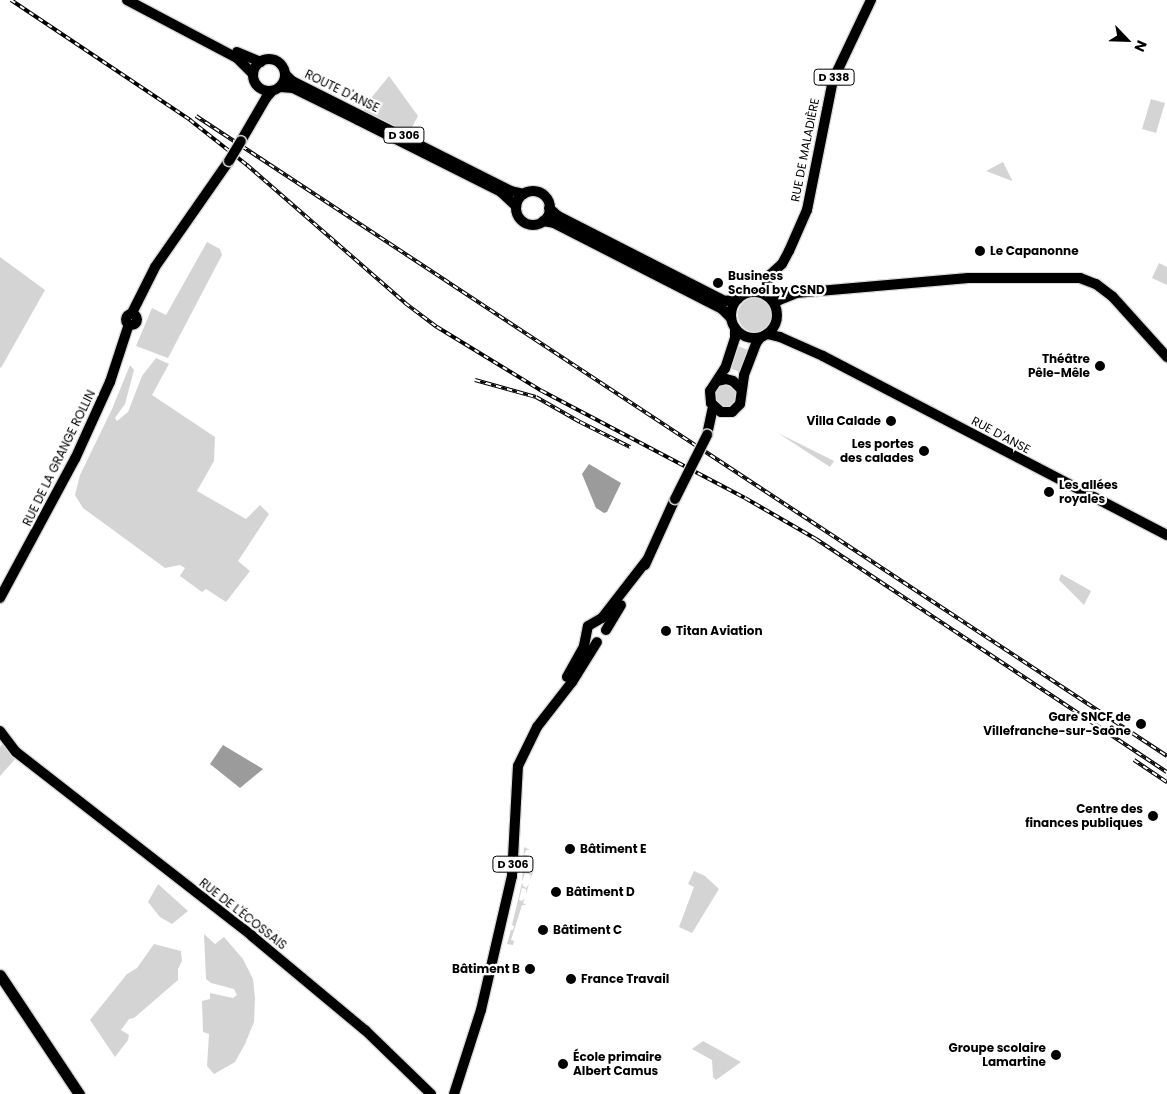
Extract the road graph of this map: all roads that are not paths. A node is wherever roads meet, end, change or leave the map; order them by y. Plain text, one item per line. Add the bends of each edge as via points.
1 (127, 0) edge
2 (139, 0) edge
3 (871, 0) edge
4 (261, 62) junction
5 (285, 74) junction
6 (254, 79) junction
7 (276, 89) junction
8 (242, 139) junction
9 (524, 194) junction
10 (516, 206) junction
11 (549, 208) junction
12 (543, 221) junction
13 (789, 251) junction
14 (753, 292) junction
15 (811, 293) junction
16 (769, 298) junction
17 (738, 299) junction
18 (777, 314) junction
19 (733, 323) junction
20 (776, 325) junction
21 (764, 336) junction
22 (823, 356) junction
23 (1167, 357) edge
24 (718, 381) junction
25 (741, 389) junction
26 (713, 406) junction
27 (725, 412) junction
28 (707, 435) junction
29 (1167, 535) edge
30 (647, 560) junction
31 (0, 598) edge
32 (595, 622) junction
33 (606, 630) junction
34 (587, 636) junction
35 (597, 642) junction
36 (556, 700) junction
37 (0, 724) edge
38 (0, 731) edge
39 (40, 770) junction
40 (0, 976) edge
41 (473, 1033) junction
42 (426, 1092) edge
43 (79, 1094) edge
44 (447, 1094) edge
45 (454, 1094) edge

1 - 6 main road via 230,54 246,66
2 - 4 main road
3 - 13 main road, RUE DE MALADIÈRE / D 338 via 833,80 807,210
4 - 5 main road via 275,60
4 - 6 main road
5 - 7 main road
5 - 9 main road, ROUTE D'ANSE / D 306 via 292,81 511,191
6 - 7 main road via 263,90
6 - 8 main road via 256,104
7 - 8 main road via 266,98
7 - 10 main road, ROUTE D'ANSE / D 306 via 293,88 501,192
8 - 31 main road, RUE DE LA GRANGE ROLLIN, bridge via 155,268 132,313 125,318 129,324 110,382 75,458
9 - 10 main road
9 - 11 main road via 542,194
10 - 12 main road via 519,218 525,223 534,225
11 - 12 main road
11 - 17 main road via 558,216 725,301
12 - 19 main road via 554,223 722,309
13 - 14 main road, RUE DE MALADIÈRE
13 - 16 main road, RUE DE MALADIÈRE / D 338 via 782,264 770,275 767,283
14 - 16 main road
14 - 17 main road
15 - 16 main road via 779,300
15 - 18 main road via 788,301
15 - 23 main road via 968,278 1080,278 1096,284 1113,297
16 - 18 main road
17 - 19 main road via 732,308
18 - 20 main road
19 - 21 main road via 746,337
19 - 24 main road via 734,342
20 - 21 main road
20 - 22 main road, RUE D'ANSE
21 - 22 main road, RUE D'ANSE via 780,337
21 - 25 main road via 756,343
22 - 29 main road, RUE D'ANSE
24 - 25 main road via 733,381
24 - 26 main road via 710,391
25 - 27 main road via 739,406 732,412
26 - 27 main road
26 - 28 main road
27 - 28 main road
28 - 30 main road, bridge
30 - 32 main road via 602,618
30 - 33 main road
32 - 33 main road via 601,623
32 - 34 main road via 588,626
33 - 35 main road via 605,638
34 - 35 main road
34 - 36 main road, D 306
35 - 36 main road, D 306 via 572,682
36 - 41 main road, D 306 via 528,743 518,766 512,876
37 - 39 main road, RUE DE L'ÉCOSSAIS via 20,751
38 - 39 main road, RUE DE L'ÉCOSSAIS via 16,752
39 - 42 main road, RUE DE L'ÉCOSSAIS via 315,988 365,1030
40 - 43 highway
41 - 44 main road, D 306
41 - 45 main road, D 306

